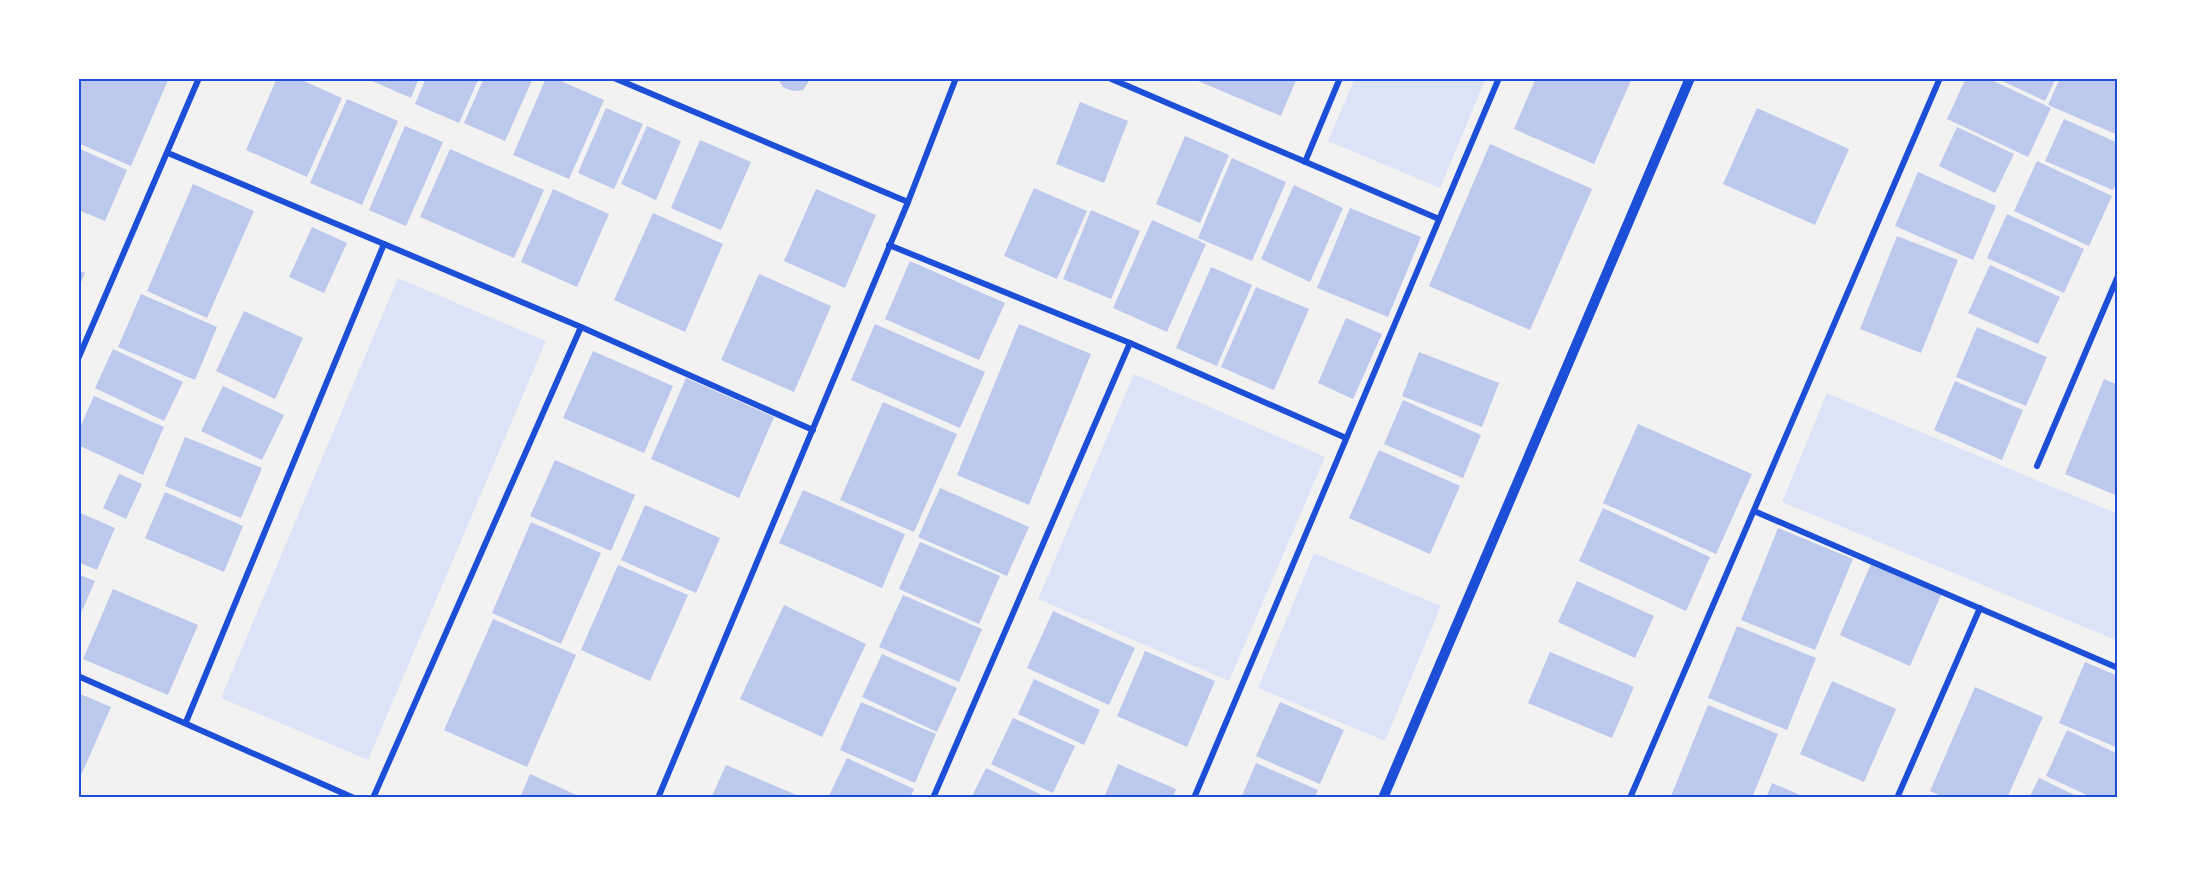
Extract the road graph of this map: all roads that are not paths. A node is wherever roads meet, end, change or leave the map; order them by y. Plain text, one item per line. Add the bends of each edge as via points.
1 (200, 78) edge
2 (614, 78) edge
3 (956, 78) edge
4 (1108, 78) edge
5 (1340, 78) edge
6 (1499, 78) edge
7 (1690, 78) edge
8 (1940, 78) edge
9 (168, 153) junction
10 (1305, 162) junction
11 (908, 202) junction
12 (1439, 219) junction
13 (384, 244) junction
14 (889, 245) junction
15 (2118, 276) edge
16 (581, 327) junction
17 (1130, 343) junction
18 (78, 358) edge
19 (813, 430) junction
20 (1346, 438) junction
21 (2037, 466) dead end
22 (1754, 511) junction
23 (1980, 608) junction
24 (2118, 668) edge
25 (78, 676) edge
26 (186, 722) junction
27 (351, 797) edge
28 (373, 798) edge
29 (658, 798) edge
30 (933, 798) edge
31 (1194, 798) edge
32 (1383, 798) edge
33 (1630, 798) edge
34 (1897, 798) edge

1 - 9 street
2 - 11 street
3 - 11 street
4 - 10 street
5 - 10 street
6 - 12 street
7 - 32 street
8 - 22 street
9 - 13 street
9 - 18 street
10 - 12 street
11 - 14 street
12 - 20 street
13 - 16 street
13 - 26 street
14 - 17 street
14 - 19 street
15 - 21 street
16 - 19 street
16 - 28 street
17 - 20 street
17 - 30 street
19 - 29 street
20 - 31 street
22 - 23 street
22 - 33 street
23 - 24 street
23 - 34 street
25 - 26 street
26 - 27 street

